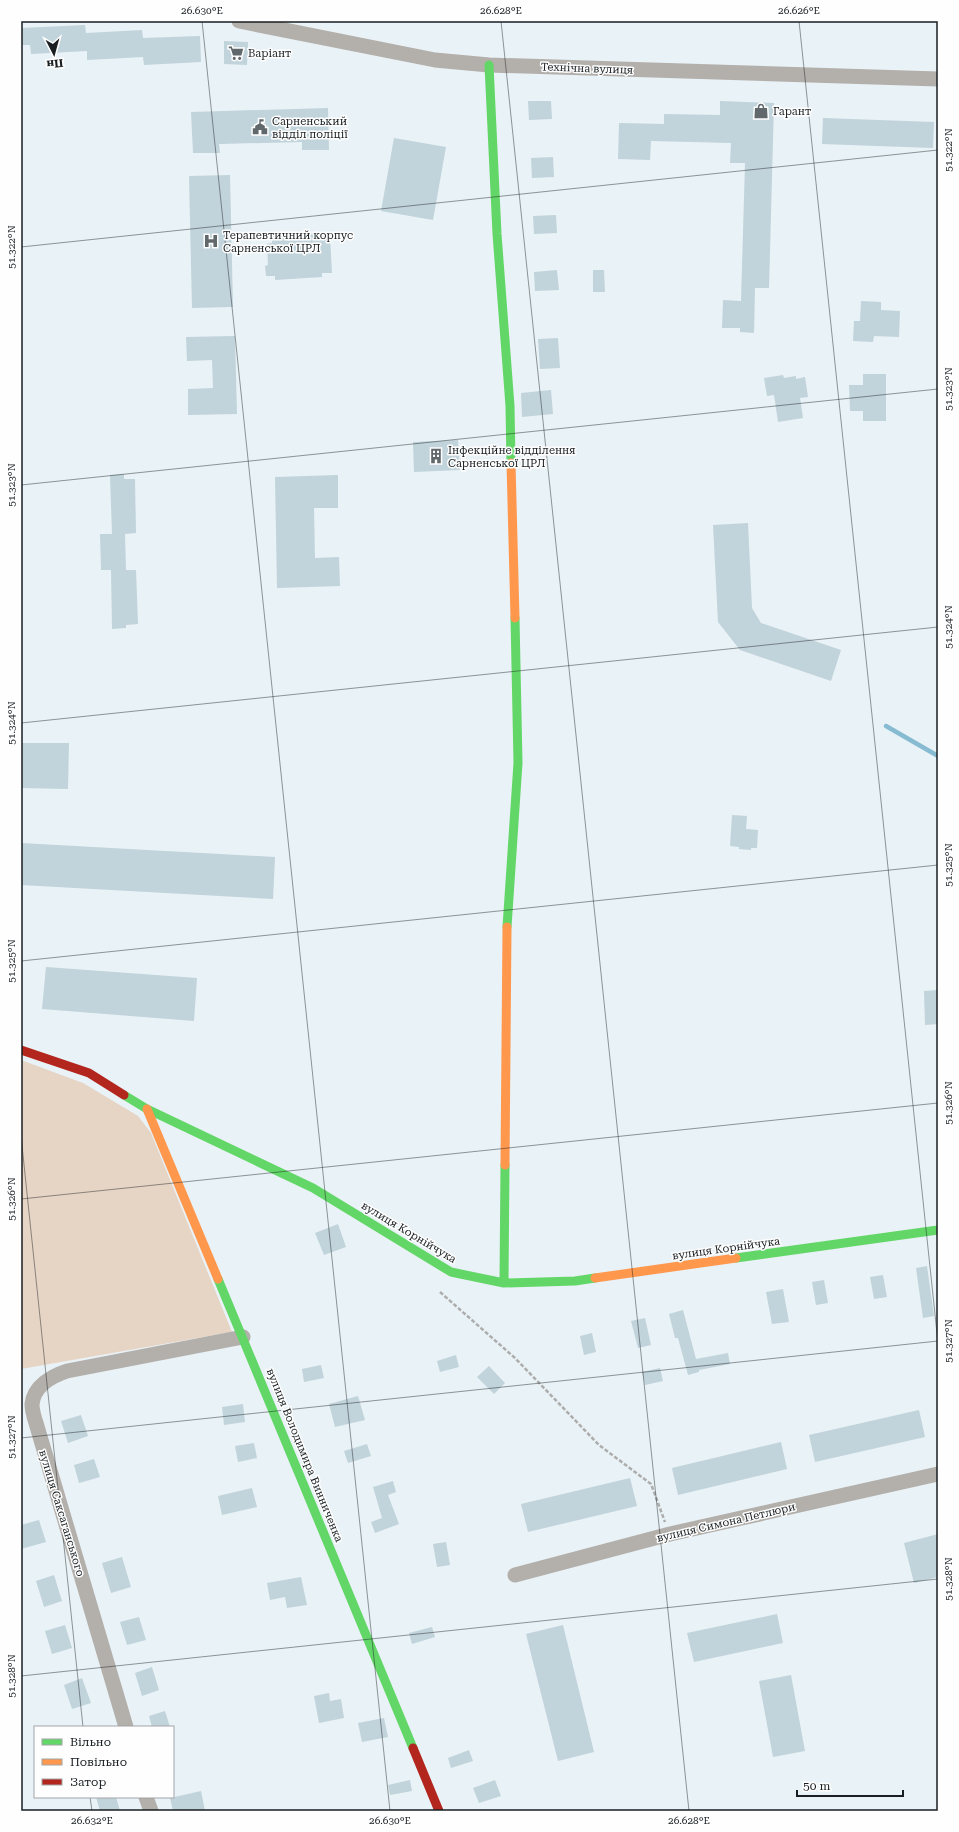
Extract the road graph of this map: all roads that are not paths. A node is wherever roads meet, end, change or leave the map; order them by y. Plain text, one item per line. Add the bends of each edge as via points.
1 (240, 21) edge
2 (489, 65) junction
3 (938, 79) edge
4 (21, 1050) edge
5 (147, 1108) junction
6 (938, 1230) edge
7 (504, 1283) junction
8 (243, 1337) junction
9 (938, 1474) edge
10 (514, 1575) dead end
11 (126, 1726) edge
12 (146, 1798) edge
13 (151, 1811) edge
14 (439, 1811) edge

1 - 2 street, Технічна вулиця via 434,60
2 - 3 street, Технічна вулиця
2 - 7 street via 497,234 510,406 518,763 507,930
4 - 5 street, вулиця Корнійчука via 89,1073
5 - 7 street, вулиця Корнійчука via 313,1188 450,1272
5 - 8 street, вулиця Володимира Винниченка
6 - 7 street, вулиця Корнійчука via 575,1281
8 - 11 street, вулиця Саксаганського via 67,1371 54,1376 34,1397 32,1405 36,1423
8 - 14 street, вулиця Володимира Винниченка
9 - 10 street, вулиця Симона Петлюри via 670,1534
12 - 13 street

